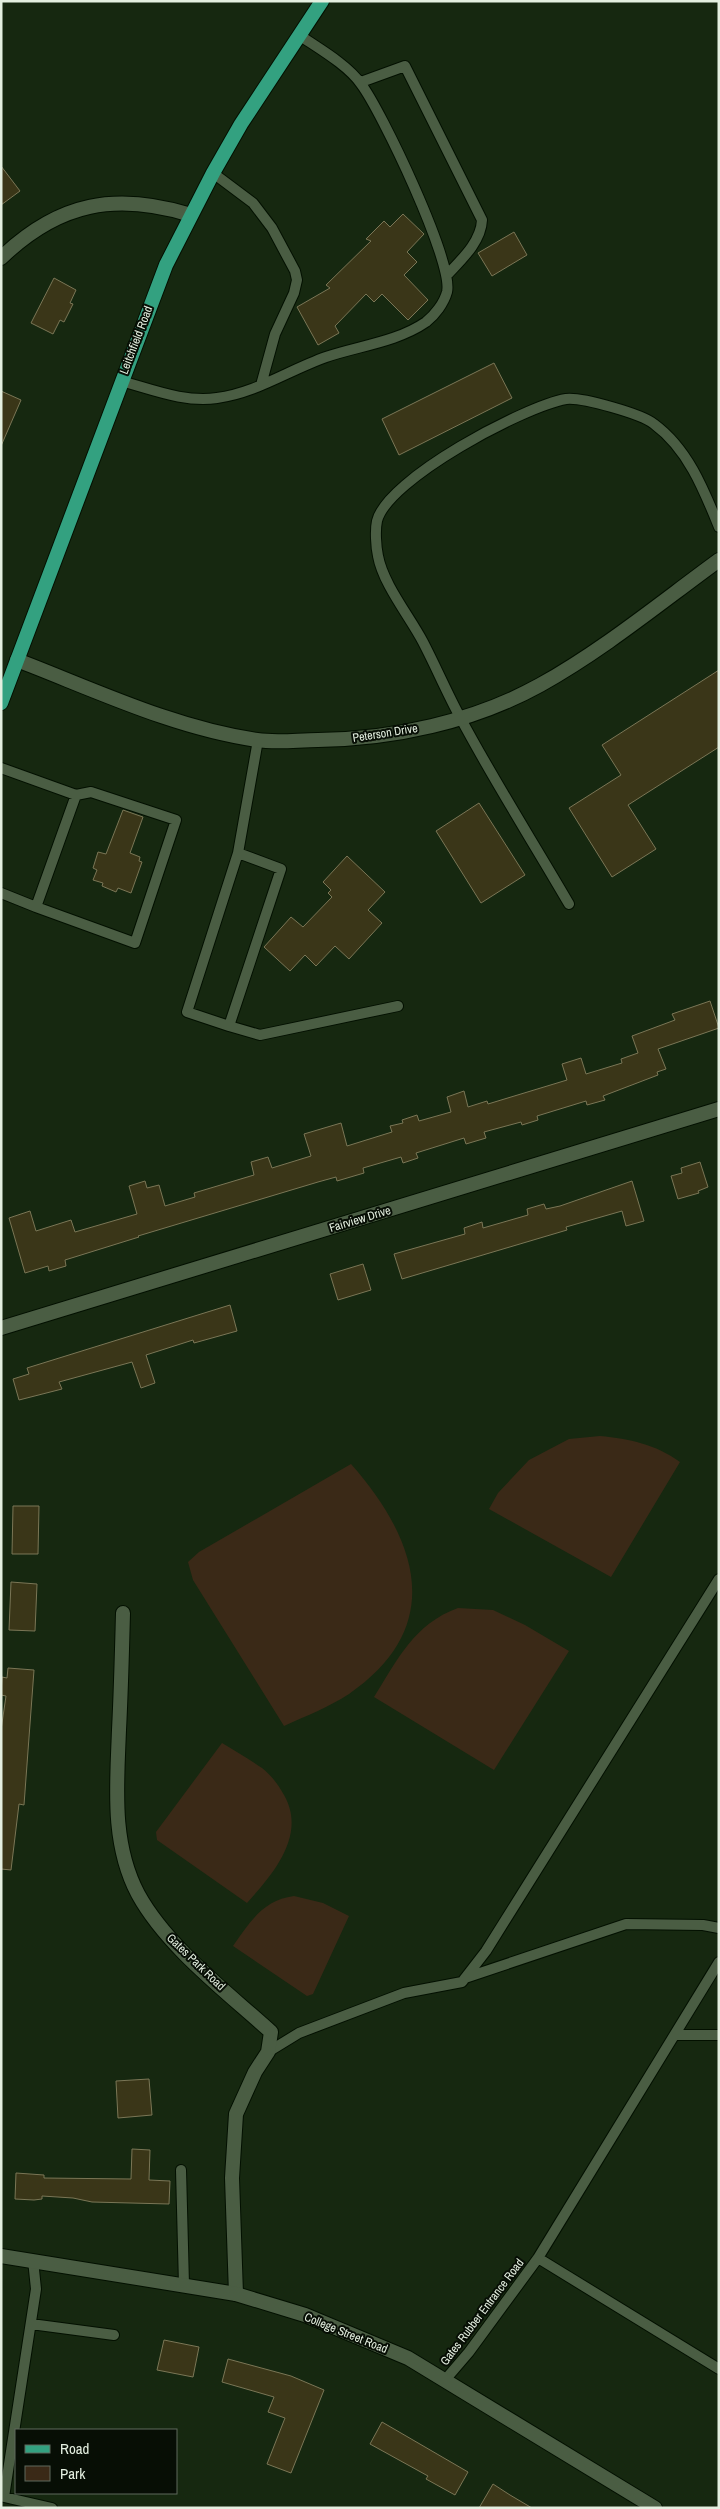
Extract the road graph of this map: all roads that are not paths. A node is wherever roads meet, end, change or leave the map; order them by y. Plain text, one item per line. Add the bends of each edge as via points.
1 (322, 1) edge
2 (299, 35) junction
3 (361, 82) junction
4 (213, 172) junction
5 (191, 215) junction
6 (1, 258) edge
7 (447, 275) junction
8 (121, 380) junction
9 (261, 385) junction
10 (719, 527) edge
11 (719, 560) edge
12 (17, 660) junction
13 (1, 703) edge
14 (460, 717) junction
15 (258, 740) junction
16 (1, 768) edge
17 (76, 795) junction
18 (238, 853) junction
19 (1, 893) edge
20 (569, 904) dead end
21 (36, 907) junction
22 (398, 1006) dead end
23 (229, 1026) junction
24 (719, 1109) edge
25 (1, 1328) edge
26 (719, 1579) edge
27 (123, 1613) dead end
28 (719, 1928) edge
29 (719, 1962) edge
30 (465, 1978) junction
31 (675, 2035) junction
32 (719, 2035) edge
33 (268, 2052) junction
34 (181, 2170) dead end
35 (1, 2256) edge
36 (538, 2258) junction
37 (33, 2260) junction
38 (184, 2285) junction
39 (236, 2294) junction
40 (31, 2324) junction
41 (114, 2335) dead end
42 (719, 2370) edge
43 (445, 2380) junction
44 (52, 2508) edge
45 (655, 2508) edge

1 - 2 main road, Leitchfield Road
2 - 3 lane
2 - 4 main road, Leitchfield Road
3 - 7 lane via 412,184 437,242
3 - 7 lane via 405,66 482,220 477,237
4 - 5 main road, Leitchfield Road
4 - 9 lane via 253,203 272,228 296,271 294,293 275,334
5 - 6 street via 161,206 129,202 98,204 47,224
5 - 8 main road, Leitchfield Road via 166,265
7 - 9 lane via 447,291 440,308 426,322
8 - 9 lane via 182,398 216,399
8 - 12 main road, Leitchfield Road
10 - 14 lane via 702,483 679,449 654,423 610,407 567,399 520,415 421,471 393,495 377,520 378,557 397,600 423,641
11 - 14 street, Peterson Drive via 581,660 538,686
12 - 13 main road, Leitchfield Road
12 - 15 street, Peterson Drive via 199,728
14 - 15 street, Peterson Drive via 358,740
14 - 20 lane
15 - 18 lane
16 - 17 lane
17 - 21 lane
17 - 21 lane via 91,792 176,820 135,943
18 - 23 lane via 187,1012
18 - 23 lane via 281,869
19 - 21 lane
22 - 23 lane via 260,1035
24 - 25 street, Fairview Drive
26 - 30 lane via 486,1951
27 - 33 street, Gates Park Road via 117,1796 128,1871 138,1894 167,1934 271,2032
28 - 30 lane via 626,1924
29 - 31 lane, Gates Rubber Entrance Road
30 - 33 lane via 462,1982 404,1994 299,2033
31 - 32 lane
31 - 36 lane, Gates Rubber Entrance Road
33 - 39 street via 236,2114 232,2178
34 - 38 lane
35 - 37 street, College Street Road
36 - 42 lane
36 - 43 lane, Gates Rubber Entrance Road
37 - 38 street, College Street Road
37 - 40 lane via 36,2289
38 - 39 street, College Street Road
39 - 43 street, College Street Road via 306,2315 408,2358
40 - 41 lane
40 - 44 lane via 4,2498
43 - 45 street, College Street Road

